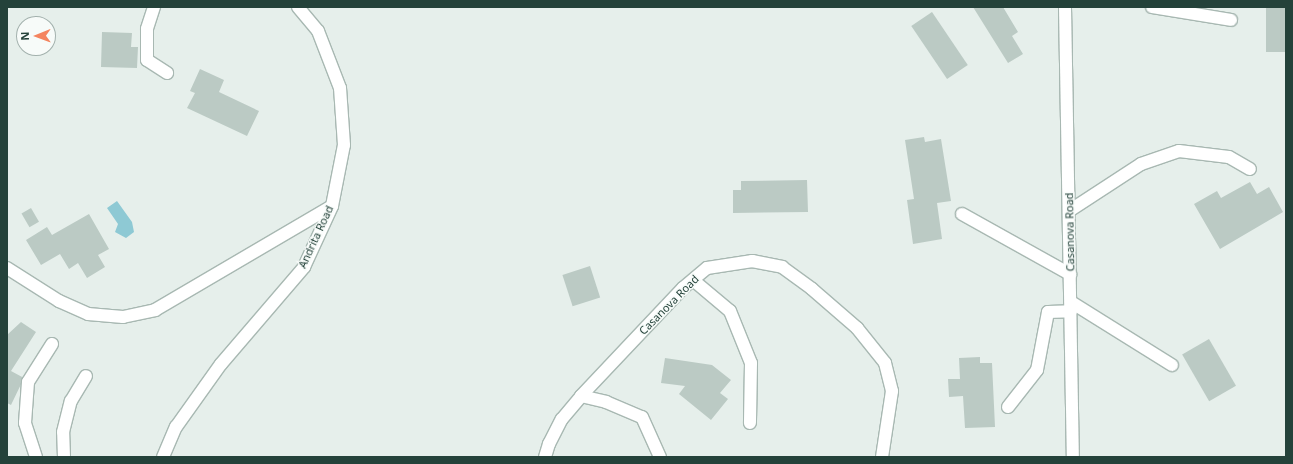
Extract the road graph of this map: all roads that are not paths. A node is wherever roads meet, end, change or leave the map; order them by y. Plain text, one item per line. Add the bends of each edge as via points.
1 (154, 7) edge
2 (298, 7) edge
3 (1065, 7) edge
4 (1152, 7) edge
5 (1231, 20) dead end
6 (167, 73) dead end
7 (1250, 169) dead end
8 (332, 206) junction
9 (1069, 211) junction
10 (962, 214) dead end
11 (7, 268) edge
12 (1070, 274) junction
13 (693, 280) junction
14 (1071, 306) junction
15 (52, 344) dead end
16 (1172, 365) dead end
17 (86, 376) dead end
18 (581, 396) junction
19 (1008, 407) dead end
20 (750, 423) dead end
21 (36, 457) edge
22 (64, 457) edge
23 (163, 457) edge
24 (545, 457) edge
25 (660, 457) edge
26 (882, 457) edge
27 (1073, 457) edge

1 - 6 street via 147,29 147,60
2 - 8 street, Andrita Road via 318,31 340,88 344,144
3 - 9 street, Casanova Road
4 - 5 street
7 - 9 street via 1229,157 1179,151 1141,164
8 - 11 street via 155,310 123,317 88,314 59,302
8 - 23 street, Andrita Road via 304,267 222,364 176,427
9 - 12 street, Casanova Road
10 - 12 street
12 - 14 street, Casanova Road
13 - 18 street, Casanova Road
13 - 20 street via 730,311 751,363
13 - 26 street, Casanova Road via 707,268 752,261 782,268 812,289 857,328 885,363 892,391
14 - 16 street
14 - 19 street via 1048,312 1037,370
14 - 27 street, Casanova Road
15 - 21 street via 28,382 25,423
17 - 22 street via 71,401 63,432
18 - 24 street, Casanova Road via 562,419
18 - 25 street via 606,402 642,416

